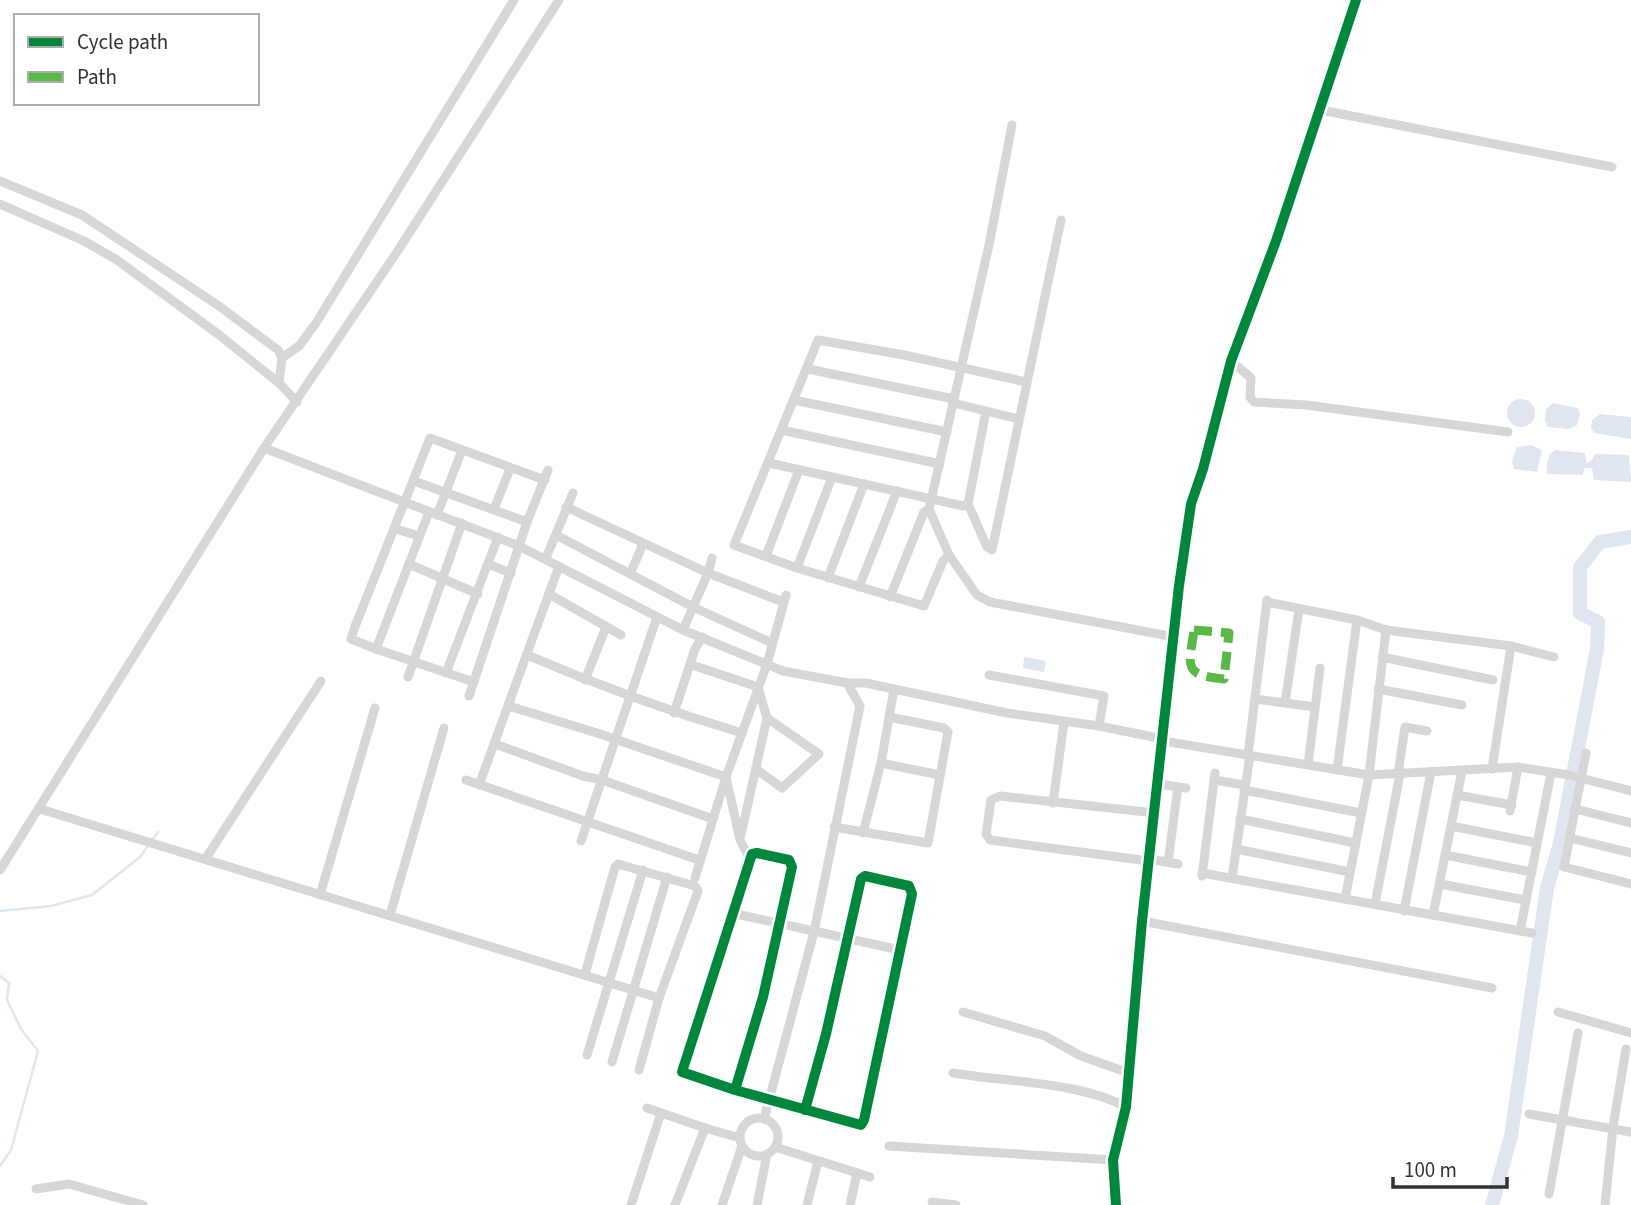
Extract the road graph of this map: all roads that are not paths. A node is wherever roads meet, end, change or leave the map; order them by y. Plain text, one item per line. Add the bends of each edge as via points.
1 (514, 0) edge
2 (559, 0) edge
3 (1356, 0) edge
4 (1321, 110) junction
5 (1012, 125) dead end
6 (1612, 167) dead end
7 (0, 181) edge
8 (0, 204) edge
9 (1061, 220) dead end
10 (282, 358) junction
11 (1231, 361) junction
12 (961, 368) junction
13 (807, 369) junction
14 (1026, 382) junction
15 (279, 383) junction
16 (794, 400) junction
17 (954, 401) junction
18 (297, 402) junction
19 (986, 411) junction
20 (1019, 419) junction
21 (781, 430) junction
22 (947, 432) junction
23 (1508, 432) dead end
24 (264, 448) junction
25 (462, 450) junction
26 (769, 463) junction
27 (940, 464) junction
28 (510, 469) junction
29 (548, 470) dead end
30 (799, 470) junction
31 (832, 477) junction
32 (545, 480) junction
33 (414, 481) junction
34 (863, 484) junction
35 (897, 491) junction
36 (573, 492) dead end
37 (446, 494) junction
38 (405, 502) junction
39 (930, 504) junction
40 (968, 504) junction
41 (566, 507) junction
42 (494, 509) junction
43 (433, 513) junction
44 (527, 522) junction
45 (462, 523) junction
46 (396, 529) junction
47 (556, 535) junction
48 (419, 536) junction
49 (498, 537) junction
50 (643, 544) junction
51 (519, 546) junction
52 (949, 555) junction
53 (766, 556) junction
54 (546, 558) junction
55 (712, 558) dead end
56 (409, 564) junction
57 (488, 564) junction
58 (558, 566) junction
59 (797, 568) junction
60 (511, 573) junction
61 (708, 573) junction
62 (630, 574) junction
63 (442, 578) junction
64 (828, 578) junction
65 (859, 587) junction
66 (478, 594) junction
67 (549, 594) junction
68 (890, 597) junction
69 (693, 607) junction
70 (1299, 609) junction
71 (657, 617) junction
72 (1357, 620) junction
73 (606, 627) junction
74 (1386, 629) junction
75 (683, 630) junction
76 (621, 635) dead end
77 (702, 637) junction
78 (1174, 637) junction
79 (772, 643) junction
80 (1511, 646) junction
81 (376, 649) junction
82 (527, 655) junction
83 (1382, 657) junction
84 (1554, 657) dead end
85 (412, 661) junction
86 (692, 664) junction
87 (767, 664) junction
88 (1320, 668) dead end
89 (446, 673) junction
90 (989, 675) dead end
91 (408, 677) dead end
92 (585, 680) junction
93 (1493, 680) dead end
94 (321, 681) dead end
95 (474, 682) junction
96 (847, 683) junction
97 (758, 687) junction
98 (894, 689) junction
99 (1378, 689) junction
100 (469, 696) dead end
101 (631, 697) junction
102 (1255, 699) junction
103 (1285, 703) junction
104 (1462, 705) dead end
105 (509, 706) junction
106 (1315, 707) junction
107 (375, 708) dead end
108 (674, 713) junction
109 (767, 718) junction
110 (888, 718) junction
111 (1064, 722) junction
112 (1099, 726) junction
113 (444, 728) dead end
114 (1427, 731) dead end
115 (742, 733) junction
116 (616, 739) junction
117 (1163, 740) junction
118 (495, 744) junction
119 (1586, 753) dead end
120 (1249, 755) junction
121 (881, 763) junction
122 (1308, 765) junction
123 (1518, 767) junction
124 (756, 769) junction
125 (1492, 769) junction
126 (1337, 770) junction
127 (1462, 771) junction
128 (1432, 772) junction
129 (1551, 773) junction
130 (1399, 774) junction
131 (940, 775) junction
132 (1368, 775) junction
133 (726, 777) junction
134 (1576, 777) junction
135 (466, 780) dead end
136 (602, 780) junction
137 (1158, 784) junction
138 (479, 785) junction
139 (1245, 788) junction
140 (1631, 791) edge
141 (1457, 795) junction
142 (1053, 803) junction
143 (40, 809) junction
144 (1575, 809) junction
145 (1155, 813) junction
146 (1361, 813) junction
147 (713, 819) junction
148 (1240, 819) junction
149 (588, 821) junction
150 (1631, 823) edge
151 (1451, 826) junction
152 (834, 827) junction
153 (863, 833) junction
154 (1570, 838) junction
155 (740, 840) junction
156 (581, 841) dead end
157 (1355, 843) junction
158 (1537, 843) junction
159 (1236, 849) junction
160 (1631, 853) edge
161 (1445, 855) junction
162 (749, 857) junction
163 (206, 858) junction
164 (699, 860) junction
165 (1149, 860) junction
166 (0, 870) edge
167 (643, 870) junction
168 (1350, 872) junction
169 (1532, 872) junction
170 (667, 877) junction
171 (695, 878) dead end
172 (1232, 878) junction
173 (1440, 884) junction
174 (1631, 884) edge
175 (320, 895) junction
176 (1345, 899) junction
177 (1525, 901) junction
178 (1375, 904) junction
179 (1404, 910) junction
180 (732, 913) junction
181 (390, 915) junction
182 (1433, 915) junction
183 (1142, 920) junction
184 (779, 924) junction
185 (1520, 931) junction
186 (814, 932) junction
187 (1532, 933) dead end
188 (846, 939) junction
189 (900, 950) junction
190 (585, 974) junction
191 (609, 982) junction
192 (1492, 988) dead end
193 (634, 990) junction
194 (659, 998) junction
195 (963, 1012) dead end
196 (1558, 1012) dead end
197 (1578, 1033) dead end
198 (1631, 1033) edge
199 (1626, 1049) dead end
200 (587, 1055) dead end
201 (612, 1062) dead end
202 (639, 1070) dead end
203 (953, 1073) dead end
204 (1129, 1073) junction
205 (735, 1090) junction
206 (769, 1099) junction
207 (1126, 1107) junction
208 (647, 1108) dead end
209 (805, 1110) junction
210 (661, 1113) junction
211 (1529, 1114) dead end
212 (764, 1118) junction
213 (1561, 1119) junction
214 (1613, 1127) junction
215 (705, 1128) junction
216 (1631, 1132) edge
217 (741, 1142) junction
218 (890, 1146) dead end
219 (775, 1147) junction
220 (767, 1154) junction
221 (1113, 1160) junction
222 (818, 1161) junction
223 (857, 1173) junction
224 (870, 1177) dead end
225 (36, 1189) dead end
226 (1549, 1194) dead end
227 (109, 1201) edge
228 (932, 1202) dead end
229 (144, 1205) edge
230 (631, 1205) edge
231 (675, 1205) edge
232 (722, 1205) edge
233 (757, 1205) edge
234 (807, 1205) edge
235 (850, 1205) edge
236 (956, 1205) edge
237 (1116, 1205) edge
238 (1605, 1205) edge

1 - 10 street via 316,323 299,346
2 - 18 street
3 - 4 street
4 - 6 street
4 - 11 street
5 - 12 street
7 - 10 street via 82,215 219,306 278,350
8 - 15 street via 117,260
9 - 14 street
10 - 15 street
11 - 23 street via 1251,378 1254,401
11 - 78 street via 1191,503
12 - 13 street via 818,340
12 - 14 street
12 - 17 street
13 - 16 street
13 - 17 street
14 - 20 street
15 - 18 street
16 - 21 street
16 - 22 street
17 - 19 street
17 - 22 street
18 - 24 street
19 - 20 street
19 - 40 street
20 - 40 street via 992,550
21 - 26 street
21 - 27 street
22 - 27 street
24 - 38 street
24 - 143 street
25 - 28 street
25 - 33 street via 430,438
25 - 37 street
26 - 30 street
26 - 53 street via 734,545
27 - 39 street
28 - 32 street
28 - 42 street
29 - 32 street
30 - 31 street
30 - 53 street
31 - 34 street
31 - 59 street
32 - 44 street
33 - 37 street
33 - 38 street
34 - 35 street
34 - 64 street
35 - 39 street
35 - 65 street
36 - 41 street
37 - 42 street
37 - 43 street
38 - 43 street
38 - 46 street
39 - 40 street
39 - 52 street
39 - 68 street
41 - 47 street
41 - 50 street
42 - 44 street
43 - 45 street
43 - 48 street
44 - 51 street
45 - 49 street
45 - 63 street
46 - 48 street
46 - 81 street via 351,639
47 - 54 street
47 - 62 street
48 - 56 street
49 - 51 street
49 - 57 street
50 - 61 street
50 - 62 street
51 - 54 street
51 - 60 street
52 - 68 street via 924,606
52 - 78 street via 977,595 990,602
53 - 59 street
54 - 58 street
55 - 61 street
56 - 63 street
56 - 81 street
57 - 60 street
57 - 66 street
58 - 67 street
58 - 71 street
59 - 64 street
60 - 95 street
61 - 69 street
61 - 79 street via 785,598
62 - 69 street
63 - 66 street
63 - 85 street
64 - 65 street
65 - 68 street
66 - 89 street
67 - 73 street
67 - 82 street
69 - 75 street
69 - 79 street
70 - 72 street
70 - 102 street via 1267,601
70 - 103 street
71 - 75 street
71 - 101 street
72 - 74 street
72 - 126 street
73 - 76 street
73 - 92 street
74 - 80 street
74 - 83 street
75 - 77 street
77 - 86 street
77 - 87 street
78 - 117 street
79 - 87 street
80 - 84 street
80 - 125 street
81 - 85 street
82 - 92 street
82 - 105 street
83 - 93 street
83 - 99 street
85 - 89 street
85 - 91 street
86 - 97 street
86 - 108 street
87 - 96 street
87 - 97 street
88 - 106 street
89 - 95 street
90 - 112 street via 1104,696
92 - 101 street
94 - 163 street
95 - 100 street
96 - 98 street
96 - 152 street via 860,706
97 - 109 street
97 - 115 street
98 - 110 street
98 - 111 street
99 - 104 street
99 - 132 street
101 - 108 street
101 - 116 street
102 - 103 street
102 - 120 street
103 - 106 street
105 - 116 street
105 - 118 street
106 - 122 street
107 - 175 street
108 - 115 street
109 - 124 street
109 - 124 street via 819,754 782,788
110 - 121 street
110 - 131 street via 948,732
111 - 112 street
111 - 142 street
112 - 117 street
113 - 181 street
114 - 130 street via 1405,727
115 - 133 street
116 - 133 street
116 - 136 street
117 - 120 street
117 - 137 street
118 - 136 street
118 - 138 street
119 - 134 street
120 - 122 street
120 - 139 street
121 - 131 street
121 - 153 street
122 - 126 street
123 - 125 street
123 - 129 street
123 - 141 street via 1511,808
124 - 155 street
125 - 127 street
126 - 132 street
127 - 128 street
127 - 141 street
128 - 130 street
128 - 179 street
129 - 134 street
129 - 158 street
130 - 132 street
130 - 178 street
131 - 153 street via 928,843
132 - 146 street
133 - 147 street
133 - 155 street
134 - 140 street
134 - 144 street
135 - 138 street
136 - 147 street
136 - 149 street
137 - 145 street
137 - 165 street via 1182,787 1173,863
138 - 149 street
139 - 146 street
139 - 148 street
139 - 172 street via 1214,776 1202,875
141 - 151 street
142 - 145 street
142 - 165 street via 994,797 986,837
143 - 163 street
143 - 166 street
144 - 150 street
144 - 154 street
145 - 165 street
146 - 157 street
147 - 164 street
148 - 157 street
148 - 159 street
149 - 156 street
149 - 164 street
151 - 158 street
151 - 161 street
152 - 153 street
152 - 186 street
154 - 160 street
154 - 174 street via 1564,867
155 - 162 street
157 - 168 street
158 - 169 street
159 - 168 street
159 - 172 street
161 - 169 street
161 - 173 street
162 - 180 street
162 - 184 street via 757,853 792,864
163 - 175 street
164 - 171 street
165 - 183 street
167 - 170 street
167 - 190 street via 623,864 615,867
167 - 191 street
168 - 176 street
169 - 177 street
170 - 193 street
170 - 194 street via 698,891
172 - 176 street
173 - 177 street
173 - 182 street
175 - 181 street
176 - 178 street
177 - 185 street
178 - 179 street
179 - 182 street
180 - 184 street
180 - 205 street via 681,1068 684,1074
181 - 190 street
182 - 185 street
183 - 192 street
183 - 204 street
184 - 186 street
184 - 205 street
185 - 187 street
186 - 188 street
186 - 206 street
188 - 189 street
188 - 189 street via 861,879 869,876 911,888
188 - 209 street
189 - 209 street via 864,1120 861,1125
190 - 191 street
191 - 193 street
191 - 200 street
193 - 194 street
193 - 201 street
194 - 202 street
195 - 204 street via 1045,1036 1081,1056
196 - 198 street
197 - 213 street
199 - 214 street
203 - 207 street via 1079,1090
204 - 207 street
205 - 206 street
206 - 209 street
206 - 212 street
207 - 221 street
208 - 210 street
210 - 215 street
210 - 230 street
211 - 213 street
212 - 217 street via 747,1122
212 - 219 street via 777,1130
213 - 214 street
213 - 226 street
214 - 216 street
214 - 238 street
215 - 217 street
215 - 231 street
217 - 220 street via 756,1156
217 - 232 street
218 - 221 street
219 - 220 street
219 - 222 street
220 - 233 street
221 - 237 street
222 - 223 street
222 - 234 street
223 - 224 street
223 - 235 street
225 - 227 street via 69,1184
227 - 229 street
228 - 236 street

